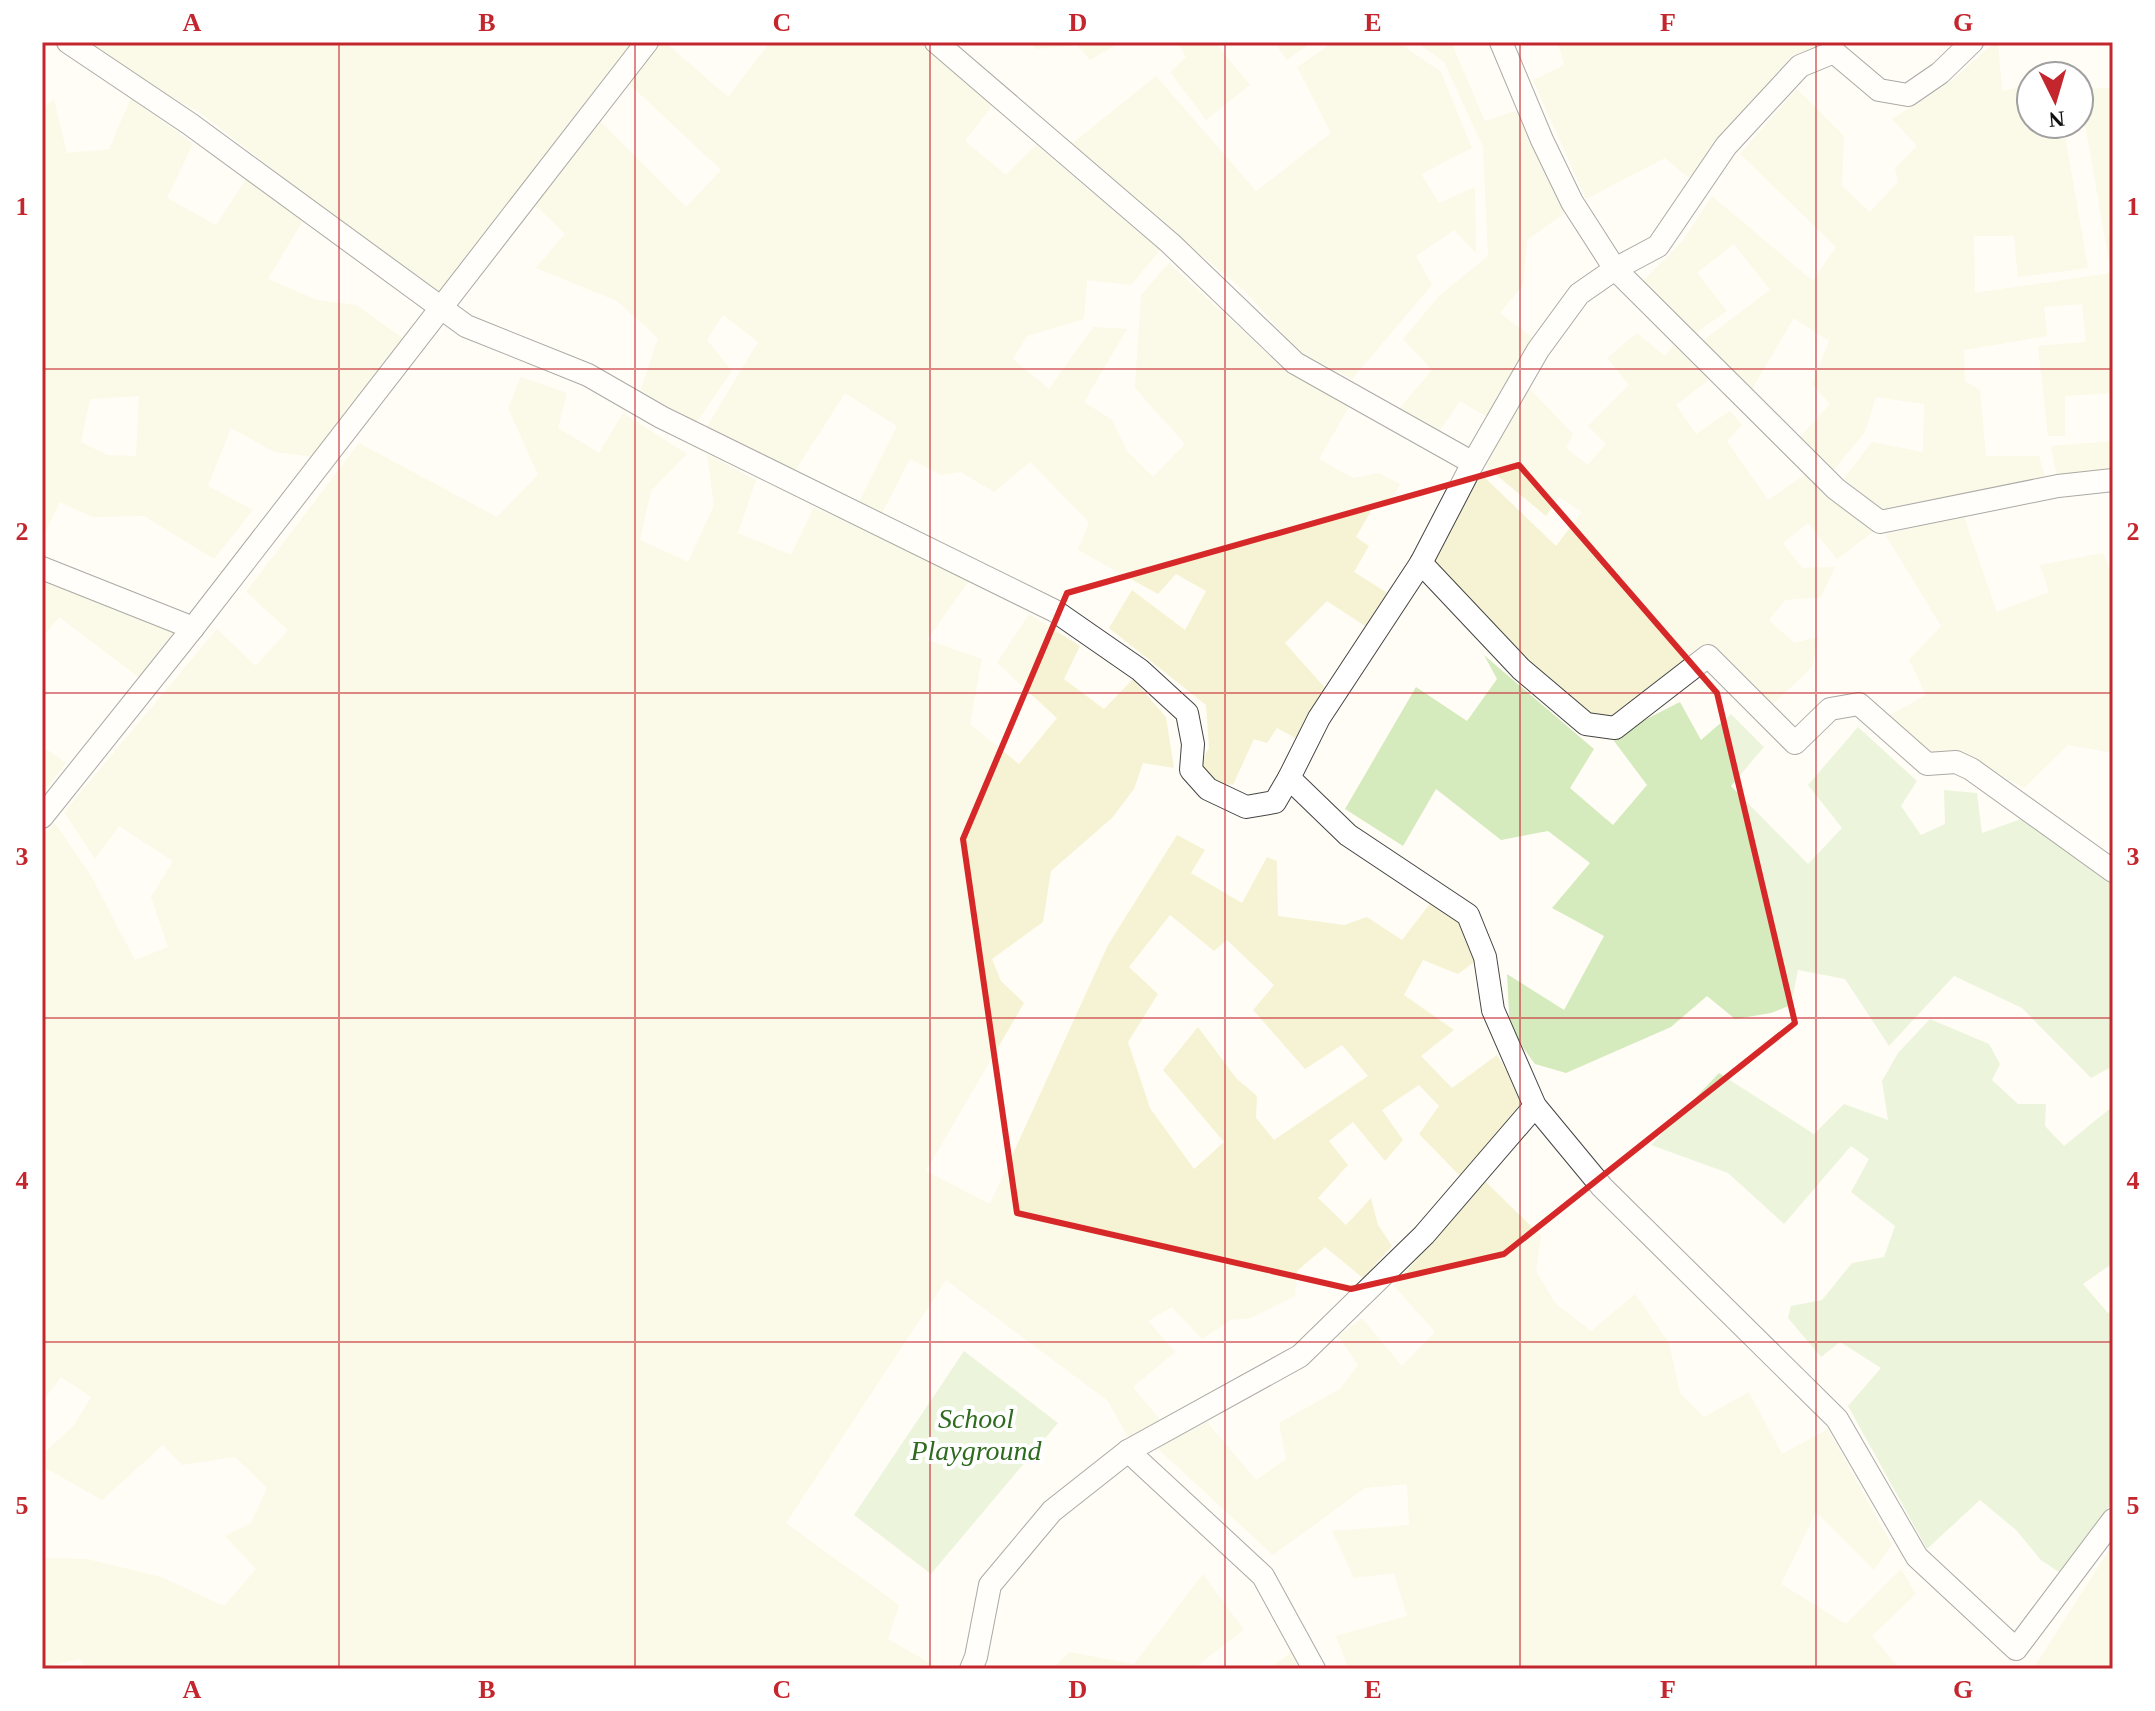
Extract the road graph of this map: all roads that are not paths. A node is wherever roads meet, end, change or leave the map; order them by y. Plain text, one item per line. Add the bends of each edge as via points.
1 (68, 42) edge
2 (647, 42) edge
3 (936, 42) edge
4 (1501, 42) edge
5 (1972, 42) edge
6 (1615, 269) junction
7 (442, 309) junction
8 (1473, 463) junction
9 (2113, 480) edge
10 (1421, 563) junction
11 (42, 568) edge
12 (193, 628) junction
13 (1289, 778) junction
14 (42, 817) edge
15 (2113, 871) edge
16 (1535, 1106) junction
17 (1128, 1451) junction
18 (2113, 1520) edge
19 (971, 1669) edge
20 (1314, 1669) edge

1 - 7 street via 190,124
2 - 7 street
3 - 8 street via 1170,243 1295,363
4 - 6 street via 1572,202
5 - 6 street via 1908,95 1879,90 1834,52 1800,66 1726,146 1658,246
6 - 8 street via 1579,294 1538,350
6 - 9 street via 1836,489 1880,522
7 - 12 street
7 - 13 street via 466,326 588,375 661,417 1055,611 1140,670 1187,713 1191,770 1208,789 1246,807 1275,802
8 - 10 street
10 - 13 street via 1319,718
10 - 15 street via 1521,669 1586,724 1615,728 1708,656 1795,743 1830,709 1859,704 1927,764 1956,762 1971,769
11 - 12 street
12 - 14 street
13 - 16 street via 1348,835 1468,915 1485,957 1493,1010
16 - 17 street via 1424,1235 1300,1356
16 - 18 street via 1602,1187 1837,1419 1917,1557 2016,1649
17 - 19 street via 1052,1511 990,1585
17 - 20 street via 1263,1576

